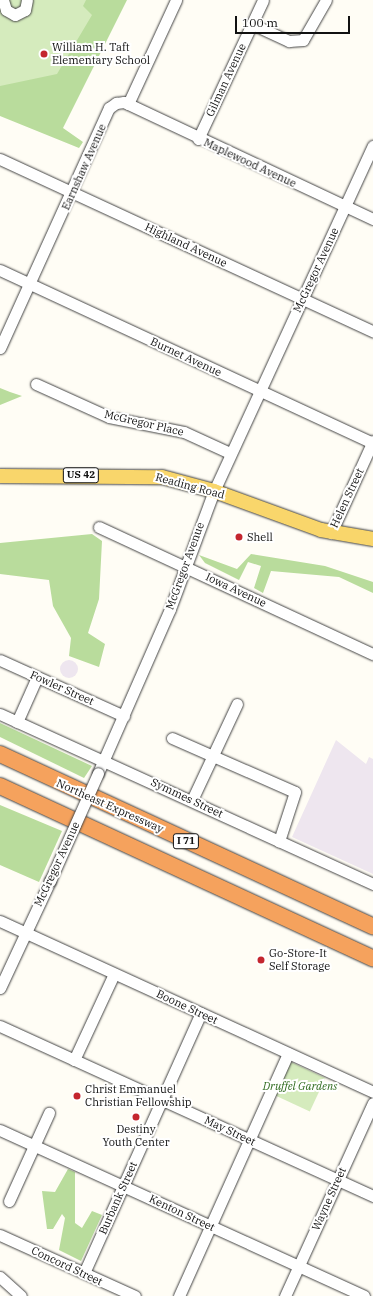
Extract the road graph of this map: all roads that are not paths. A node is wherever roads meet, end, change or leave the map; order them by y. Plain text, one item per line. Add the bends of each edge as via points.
1 (3, 0) edge
2 (27, 0) edge
3 (176, 0) edge
4 (263, 0) edge
5 (326, 0) edge
6 (252, 24) junction
7 (128, 104) junction
8 (198, 139) junction
9 (373, 146) edge
10 (0, 159) edge
11 (73, 192) junction
12 (345, 207) junction
13 (373, 220) edge
14 (0, 270) edge
15 (30, 284) junction
16 (303, 299) junction
17 (373, 331) edge
18 (0, 348) edge
19 (36, 384) dead end
20 (260, 390) junction
21 (373, 442) edge
22 (230, 453) junction
23 (0, 476) edge
24 (214, 491) junction
25 (99, 527) dead end
26 (331, 533) junction
27 (373, 539) edge
28 (185, 566) junction
29 (373, 654) edge
30 (0, 660) edge
31 (37, 677) junction
32 (237, 704) dead end
33 (0, 714) edge
34 (124, 716) junction
35 (17, 722) junction
36 (172, 738) dead end
37 (0, 754) edge
38 (212, 757) junction
39 (104, 760) junction
40 (0, 786) edge
41 (192, 800) junction
42 (279, 841) junction
43 (373, 884) edge
44 (0, 921) edge
45 (373, 926) edge
46 (25, 933) junction
47 (373, 958) edge
48 (114, 974) junction
49 (0, 988) edge
50 (201, 1013) junction
51 (0, 1026) edge
52 (288, 1054) junction
53 (74, 1060) junction
54 (373, 1092) edge
55 (162, 1100) junction
56 (373, 1103) edge
57 (49, 1113) dead end
58 (0, 1130) edge
59 (249, 1140) junction
60 (34, 1145) junction
61 (338, 1180) junction
62 (123, 1186) junction
63 (373, 1196) edge
64 (8, 1202) dead end
65 (210, 1226) junction
66 (0, 1235) edge
67 (298, 1266) junction
68 (84, 1273) junction
69 (0, 1277) edge
70 (21, 1296) edge
71 (135, 1296) edge
72 (179, 1296) edge
73 (285, 1296) edge
74 (364, 1296) edge

1 - 2 street via 6,10 15,15 25,10
3 - 7 street
4 - 6 street, Gilman Avenue
5 - 6 street via 311,33 300,42 289,41
6 - 8 street, Gilman Avenue
7 - 8 street, Maplewood Avenue
7 - 11 street, Earnshaw Avenue via 120,102 110,108
8 - 12 street, Maplewood Avenue
9 - 12 street, McGregor Avenue
10 - 11 street, Highland Avenue
11 - 15 street, Earnshaw Avenue
11 - 16 street, Highland Avenue
12 - 13 street, Maplewood Avenue
12 - 16 street, McGregor Avenue
14 - 15 street, Burnet Avenue
15 - 18 street, Earnshaw Avenue
15 - 20 street, Burnet Avenue
16 - 17 street, Highland Avenue
16 - 20 street, McGregor Avenue
19 - 22 street, McGregor Place via 109,417 184,432
20 - 21 street, Burnet Avenue
20 - 22 street, McGregor Avenue
21 - 26 street, Helen Street
22 - 24 street, McGregor Avenue
23 - 24 main road, Reading Road / US 42 via 145,475
24 - 26 main road, Reading Road / US 42
24 - 28 street, McGregor Avenue
25 - 28 street, Iowa Avenue
26 - 27 main road, Reading Road / US 42
28 - 29 street, Iowa Avenue
28 - 34 street, McGregor Avenue
30 - 31 street, Fowler Street
31 - 34 street, Fowler Street
31 - 35 street
32 - 38 street
33 - 35 street, Symmes Street
34 - 39 street, McGregor Avenue
35 - 39 street, Symmes Street
36 - 38 street
37 - 45 highway, Northeast Expressway / I 71
38 - 41 street
38 - 42 street via 295,792
39 - 41 street, Symmes Street
39 - 46 street, McGregor Avenue, bridge
40 - 47 highway, I 71
41 - 42 street, Symmes Street
42 - 43 street, Symmes Street
44 - 46 street, Boone Street
46 - 48 street, Boone Street
46 - 49 street, McGregor Avenue
48 - 50 street, Boone Street
48 - 53 street
50 - 52 street, Boone Street
50 - 55 street, Burbank Street
51 - 53 street, May Street
52 - 54 street, Boone Street
52 - 59 street
53 - 55 street, May Street
55 - 59 street, May Street
55 - 62 street, Burbank Street
56 - 61 street, Wayne Street
57 - 60 street
58 - 60 street, Kenton Street
59 - 61 street, May Street
59 - 65 street
60 - 62 street, Kenton Street
60 - 64 street
61 - 63 street, May Street
61 - 67 street, Wayne Street
62 - 65 street, Kenton Street
62 - 68 street, Burbank Street
65 - 67 street, Kenton Street
65 - 72 street
66 - 68 street, Concord Street
67 - 73 street, Wayne Street
67 - 74 street, Kenton Street
68 - 71 street, Concord Street
69 - 70 street

